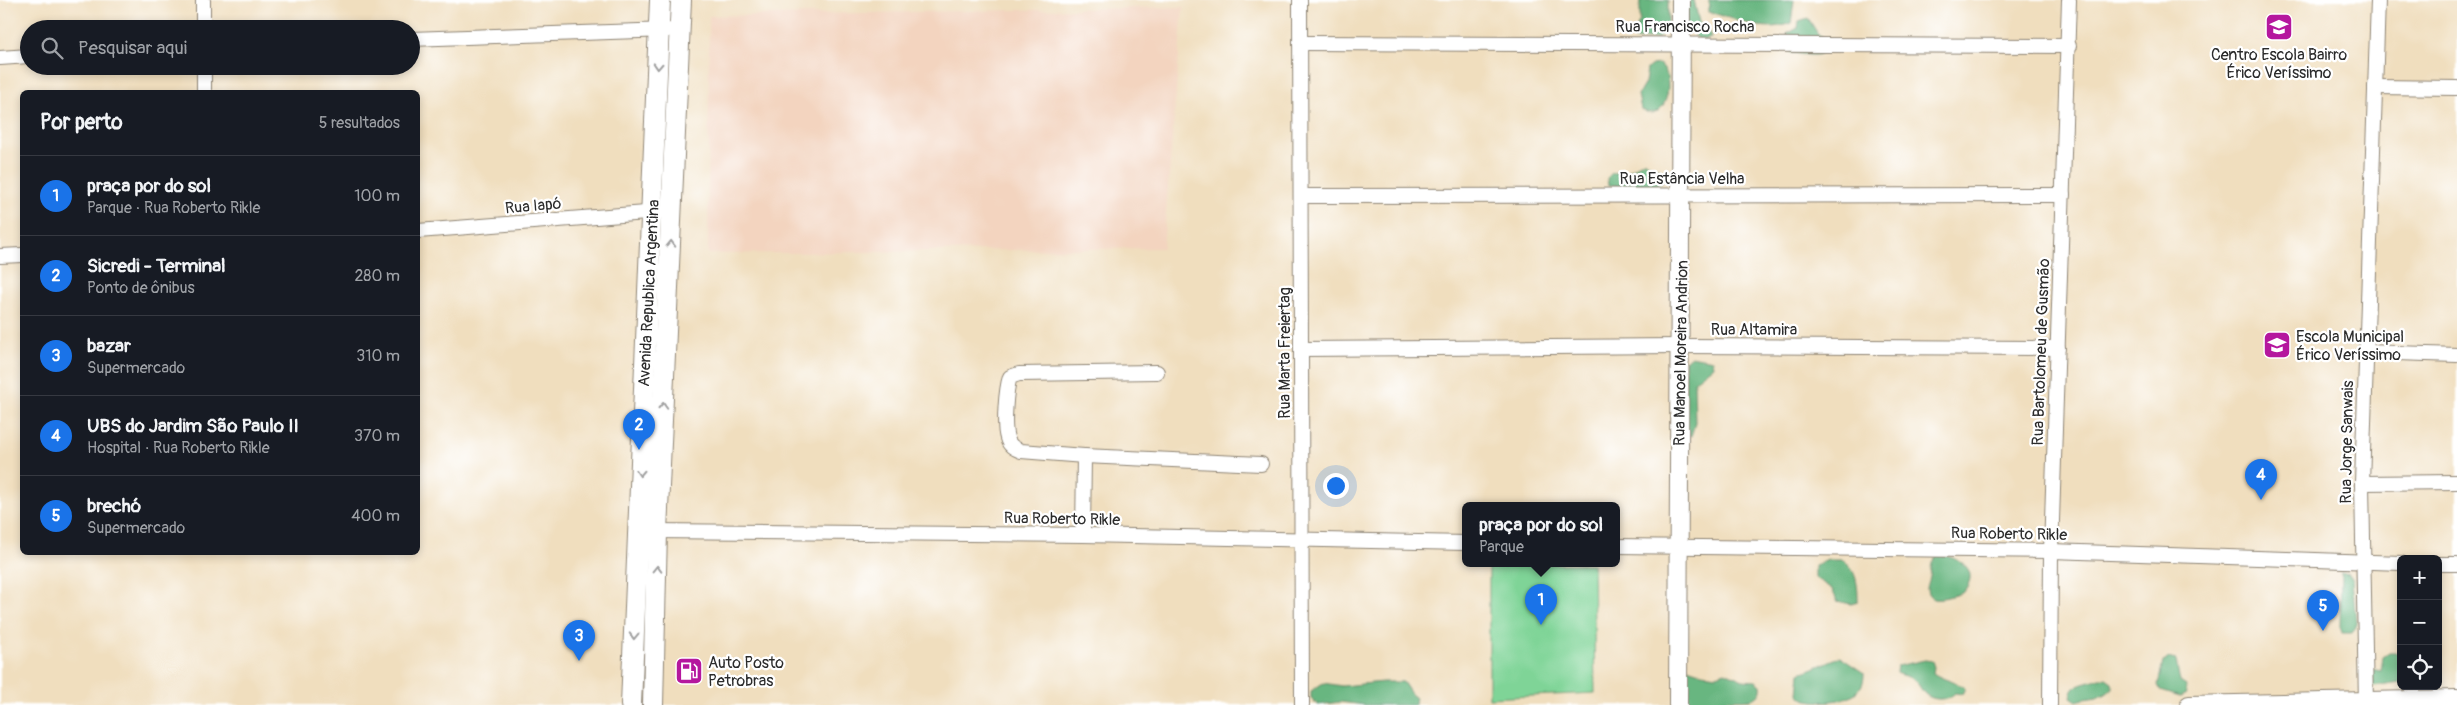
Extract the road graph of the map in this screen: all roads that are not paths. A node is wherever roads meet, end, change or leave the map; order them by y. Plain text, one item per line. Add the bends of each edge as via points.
1 (203, 0) edge
2 (660, 0) edge
3 (681, 0) edge
4 (1300, 0) edge
5 (1681, 0) edge
6 (2069, 0) edge
7 (2378, 0) edge
8 (203, 20) edge
9 (660, 30) junction
10 (680, 30) junction
11 (420, 39) edge
12 (1300, 43) junction
13 (1682, 43) junction
14 (2069, 46) junction
15 (20, 57) edge
16 (0, 58) edge
17 (204, 75) edge
18 (2375, 87) junction
19 (2457, 88) edge
20 (204, 90) edge
21 (1682, 195) junction
22 (2063, 195) junction
23 (1301, 196) junction
24 (672, 211) junction
25 (652, 213) junction
26 (420, 231) edge
27 (20, 255) edge
28 (0, 256) edge
29 (1680, 346) junction
30 (2058, 348) junction
31 (1301, 349) junction
32 (2366, 352) junction
33 (2457, 355) edge
34 (1158, 372) dead end
35 (1084, 456) junction
36 (1262, 464) dead end
37 (2362, 482) junction
38 (2457, 482) edge
39 (637, 531) junction
40 (657, 531) junction
41 (1083, 535) junction
42 (1303, 540) junction
43 (1462, 543) edge
44 (1620, 546) edge
45 (1677, 547) junction
46 (2051, 551) junction
47 (2363, 563) junction
48 (2397, 563) edge
49 (2442, 564) edge
50 (2457, 564) edge
51 (2457, 699) edge
52 (2366, 703) edge
53 (631, 705) edge
54 (653, 705) edge
55 (1302, 705) edge
56 (1678, 705) edge
57 (2050, 705) edge
58 (2189, 705) edge

1 - 8 street
2 - 9 main road, Avenida Republica Argentina
3 - 10 main road, Avenida Republica Argentina
4 - 12 street, Rua Marta Freiertag
5 - 13 street, Rua Manoel Moreira Andrion
6 - 14 street, Rua Bartolomeu de Gusmão
7 - 18 street, Rua Jorge Sanwais
9 - 10 street
9 - 11 street
9 -> 25 main road, Avenida Republica Argentina
10 - 24 main road, Avenida Republica Argentina
12 - 13 street, Rua Francisco Rocha
12 - 23 street, Rua Marta Freiertag
13 - 14 street, Rua Francisco Rocha
13 - 21 street, Rua Manoel Moreira Andrion
14 - 22 street, Rua Bartolomeu de Gusmão
15 - 16 street
17 - 20 street
18 - 19 street
18 - 32 street, Rua Jorge Sanwais
21 - 22 street, Rua Estância Velha
21 - 23 street, Rua Estância Velha
21 - 29 street, Rua Manoel Moreira Andrion
22 - 30 street, Rua Bartolomeu de Gusmão
23 - 31 street, Rua Marta Freiertag
24 - 25 street, Rua Iapó
40 -> 24 main road, Avenida Republica Argentina
25 - 26 street, Rua Iapó
25 -> 39 main road, Avenida Republica Argentina
27 - 28 street
29 - 30 street, Rua Altamira
29 - 31 street, Rua Altamira
29 - 45 street, Rua Manoel Moreira Andrion
30 - 46 street, Rua Bartolomeu de Gusmão
31 - 42 street, Rua Marta Freiertag
32 - 33 street
32 - 37 street, Rua Jorge Sanwais
34 - 35 street via 1019,374 1010,378 1006,437 1012,447 1021,451
35 - 36 street
35 - 41 street
37 - 38 street
37 - 47 street, Rua Jorge Sanwais
39 - 40 street, Rua Roberto Rikle
39 -> 53 main road, Avenida Republica Argentina
40 - 41 street, Rua Roberto Rikle
54 -> 40 main road, Avenida Republica Argentina
41 - 42 street, Rua Roberto Rikle
42 - 43 street, Rua Roberto Rikle
42 - 55 street, Rua Marta Freiertag
44 - 45 street, Rua Roberto Rikle
45 - 46 street, Rua Roberto Rikle
45 - 56 street, Rua Manoel Moreira Andrion
46 - 47 street, Rua Roberto Rikle
46 - 57 street, Rua Bartolomeu de Gusmão
47 - 48 street, Rua Roberto Rikle
47 - 52 street, Rua Jorge Sanwais
49 - 50 street
51 - 52 street
52 - 58 street

